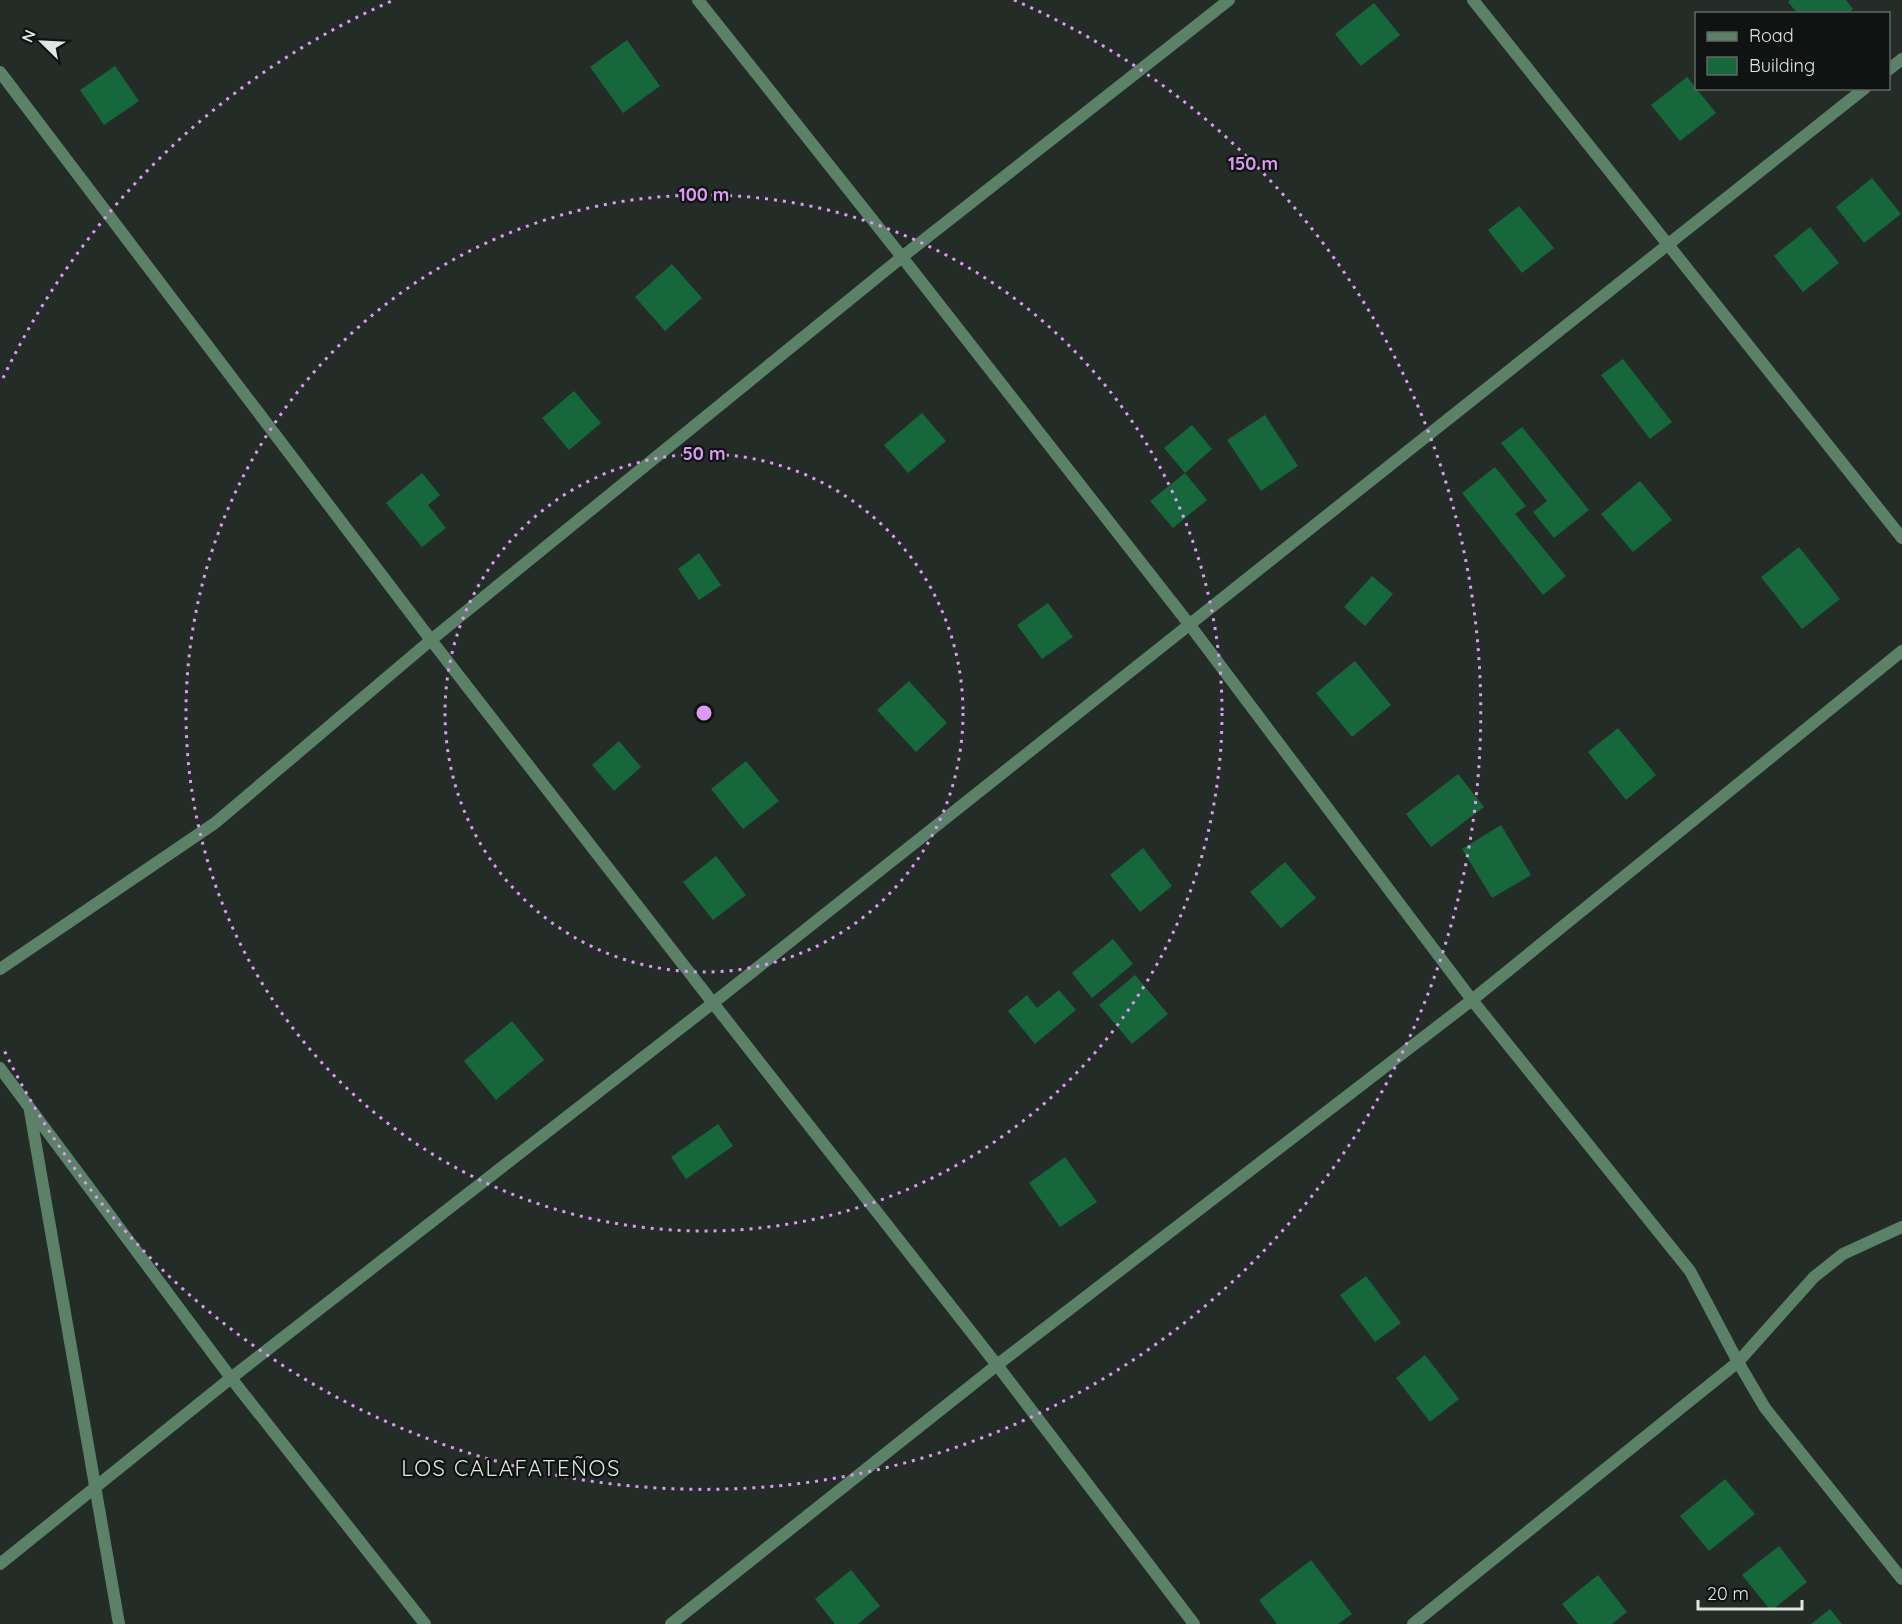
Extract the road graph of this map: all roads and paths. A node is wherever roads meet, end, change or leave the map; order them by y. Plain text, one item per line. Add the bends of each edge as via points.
1 (698, 0) edge
2 (1229, 0) edge
3 (1473, 0) edge
4 (1902, 59) edge
5 (1890, 68) edge
6 (0, 72) edge
7 (1861, 90) edge
8 (1667, 244) junction
9 (902, 257) junction
10 (1902, 538) edge
11 (1189, 624) junction
12 (431, 640) junction
13 (1902, 651) edge
14 (0, 969) edge
15 (1472, 1000) junction
16 (713, 1003) junction
17 (0, 1068) edge
18 (29, 1108) junction
19 (1902, 1227) edge
20 (1738, 1362) junction
21 (997, 1365) junction
22 (231, 1377) junction
23 (95, 1487) junction
24 (0, 1564) edge
25 (1902, 1579) edge
26 (119, 1624) edge
27 (425, 1624) edge
28 (671, 1624) edge
29 (1194, 1624) edge
30 (1413, 1624) edge

1 - 9 street
2 - 9 street
3 - 8 street
4 - 5 street
6 - 12 street
7 - 8 street
8 - 10 street
8 - 11 street
9 - 11 street
9 - 12 street
11 - 15 street
11 - 16 street
12 - 14 street via 215,823
12 - 16 street
13 - 15 street
15 - 20 street via 1690,1271
15 - 21 street
16 - 21 street
16 - 22 street
17 - 18 street
18 - 22 street
18 - 23 street
19 - 20 street via 1843,1254 1814,1277
20 - 25 street via 1765,1408
20 - 30 street
21 - 28 street
21 - 29 street
22 - 23 street
22 - 27 street
23 - 24 street
23 - 26 street

